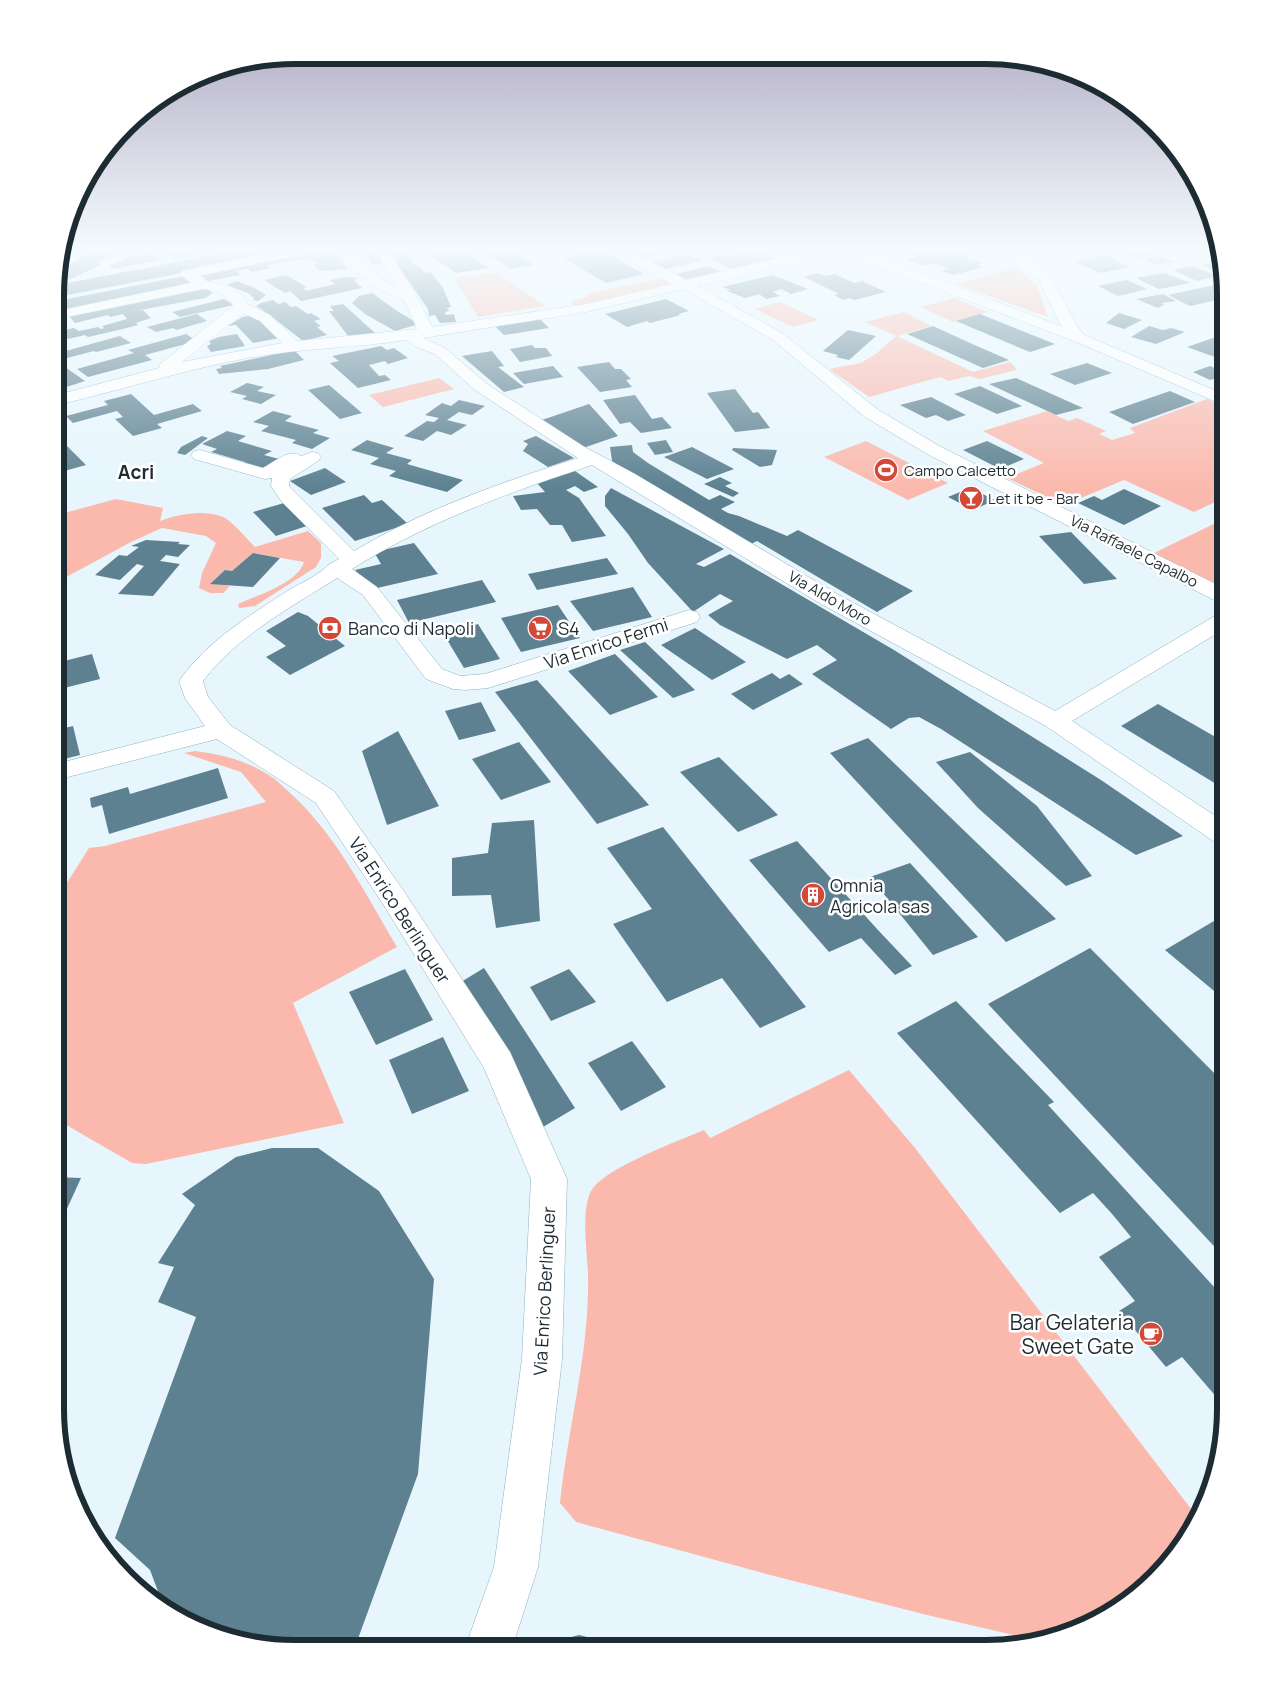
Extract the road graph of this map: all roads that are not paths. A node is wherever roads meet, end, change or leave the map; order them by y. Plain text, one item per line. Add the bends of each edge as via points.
1 (213, 330) edge
2 (277, 330) edge
3 (425, 330) edge
4 (454, 330) edge
5 (765, 330) edge
6 (1057, 330) edge
7 (1072, 330) edge
8 (426, 338) junction
9 (1079, 338) junction
10 (294, 346) junction
11 (161, 372) junction
12 (1217, 397) edge
13 (64, 398) edge
14 (200, 455) dead end
15 (594, 459) junction
16 (343, 565) junction
17 (1217, 592) edge
18 (689, 617) dead end
19 (1217, 625) edge
20 (1055, 721) junction
21 (221, 730) junction
22 (64, 770) edge
23 (1217, 830) edge
24 (491, 1640) edge

1 - 11 street
2 - 10 street
3 - 8 street
4 - 8 street
5 - 17 street, Via Raffaele Capalbo via 871,413 935,451
6 - 9 street
7 - 9 street
8 - 10 street
8 - 15 street, Via Aldo Moro via 481,387
9 - 12 street
10 - 11 street
11 - 13 street
14 - 16 street, Via Enrico Fermi via 264,474 307,455 281,477 280,486
15 - 16 street, Via Enrico Berlinguer via 463,504
15 - 20 street, Via Aldo Moro via 829,599
16 - 18 street, Via Enrico Fermi via 370,591 434,674 458,684 488,680
16 - 21 street, Via Enrico Berlinguer via 248,627 203,663 191,681 197,698
19 - 20 street
20 - 23 street, Via Aldo Moro
21 - 22 street
21 - 24 street, Via Enrico Berlinguer via 325,796 498,1062 549,1179 542,1359 516,1567

